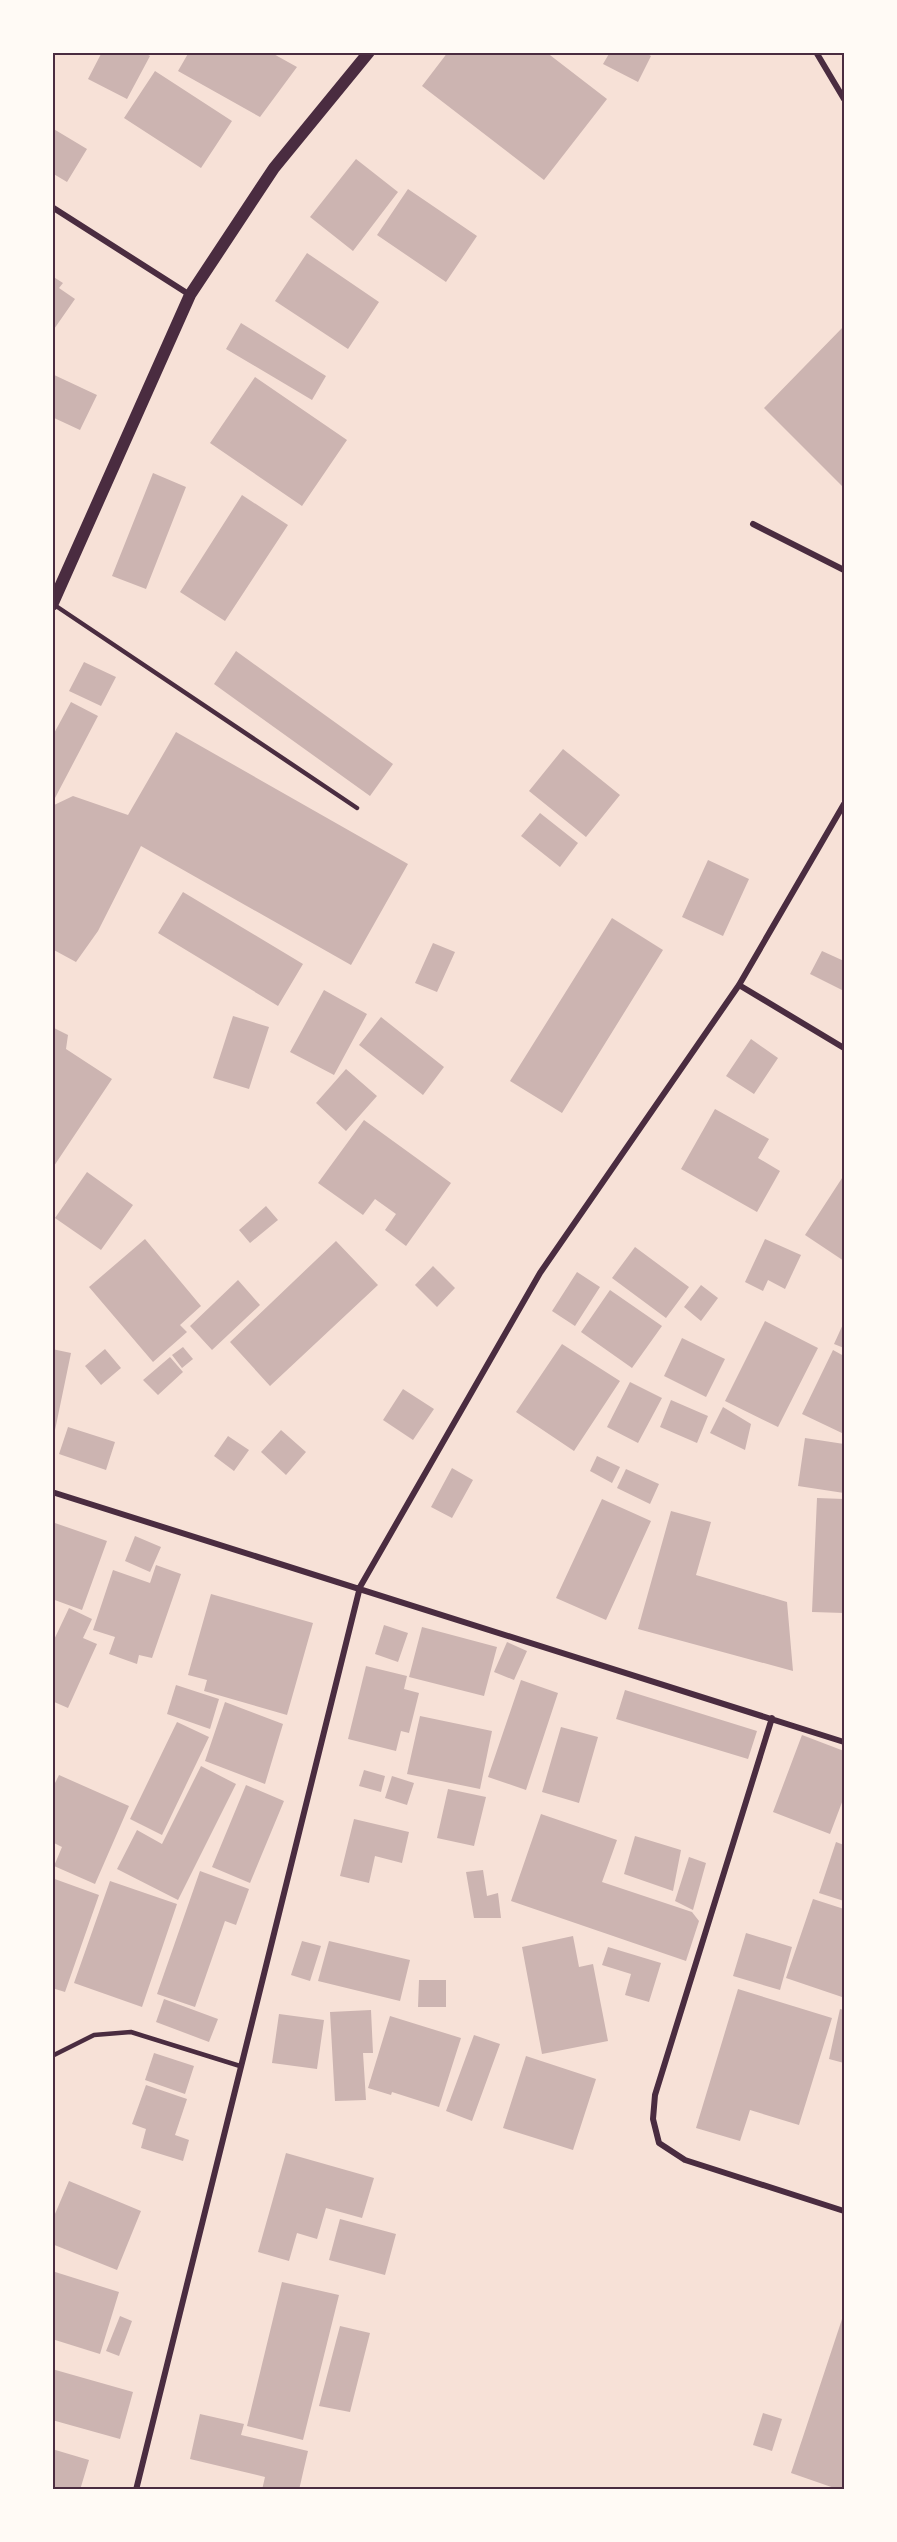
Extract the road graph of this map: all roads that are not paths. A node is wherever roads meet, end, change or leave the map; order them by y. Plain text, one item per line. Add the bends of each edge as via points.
1 (369, 52) edge
2 (816, 52) edge
3 (844, 99) edge
4 (52, 207) edge
5 (190, 295) junction
6 (753, 524) dead end
7 (844, 570) edge
8 (53, 605) edge
9 (844, 804) edge
10 (357, 808) dead end
11 (739, 985) junction
12 (844, 1048) edge
13 (52, 1491) edge
14 (360, 1587) junction
15 (772, 1718) junction
16 (844, 1742) edge
17 (52, 2056) edge
18 (240, 2066) junction
19 (844, 2211) edge
20 (135, 2490) edge

1 - 5 main road via 274,168
2 - 3 street
4 - 5 street
5 - 8 main road
6 - 7 street
8 - 10 lane
9 - 11 street
11 - 12 street
11 - 14 street via 540,1273
13 - 14 street
14 - 15 street
14 - 18 street
15 - 16 street
15 - 19 street via 655,2095 653,2119 659,2143 685,2160
17 - 18 lane via 94,2035 131,2032
18 - 20 street

